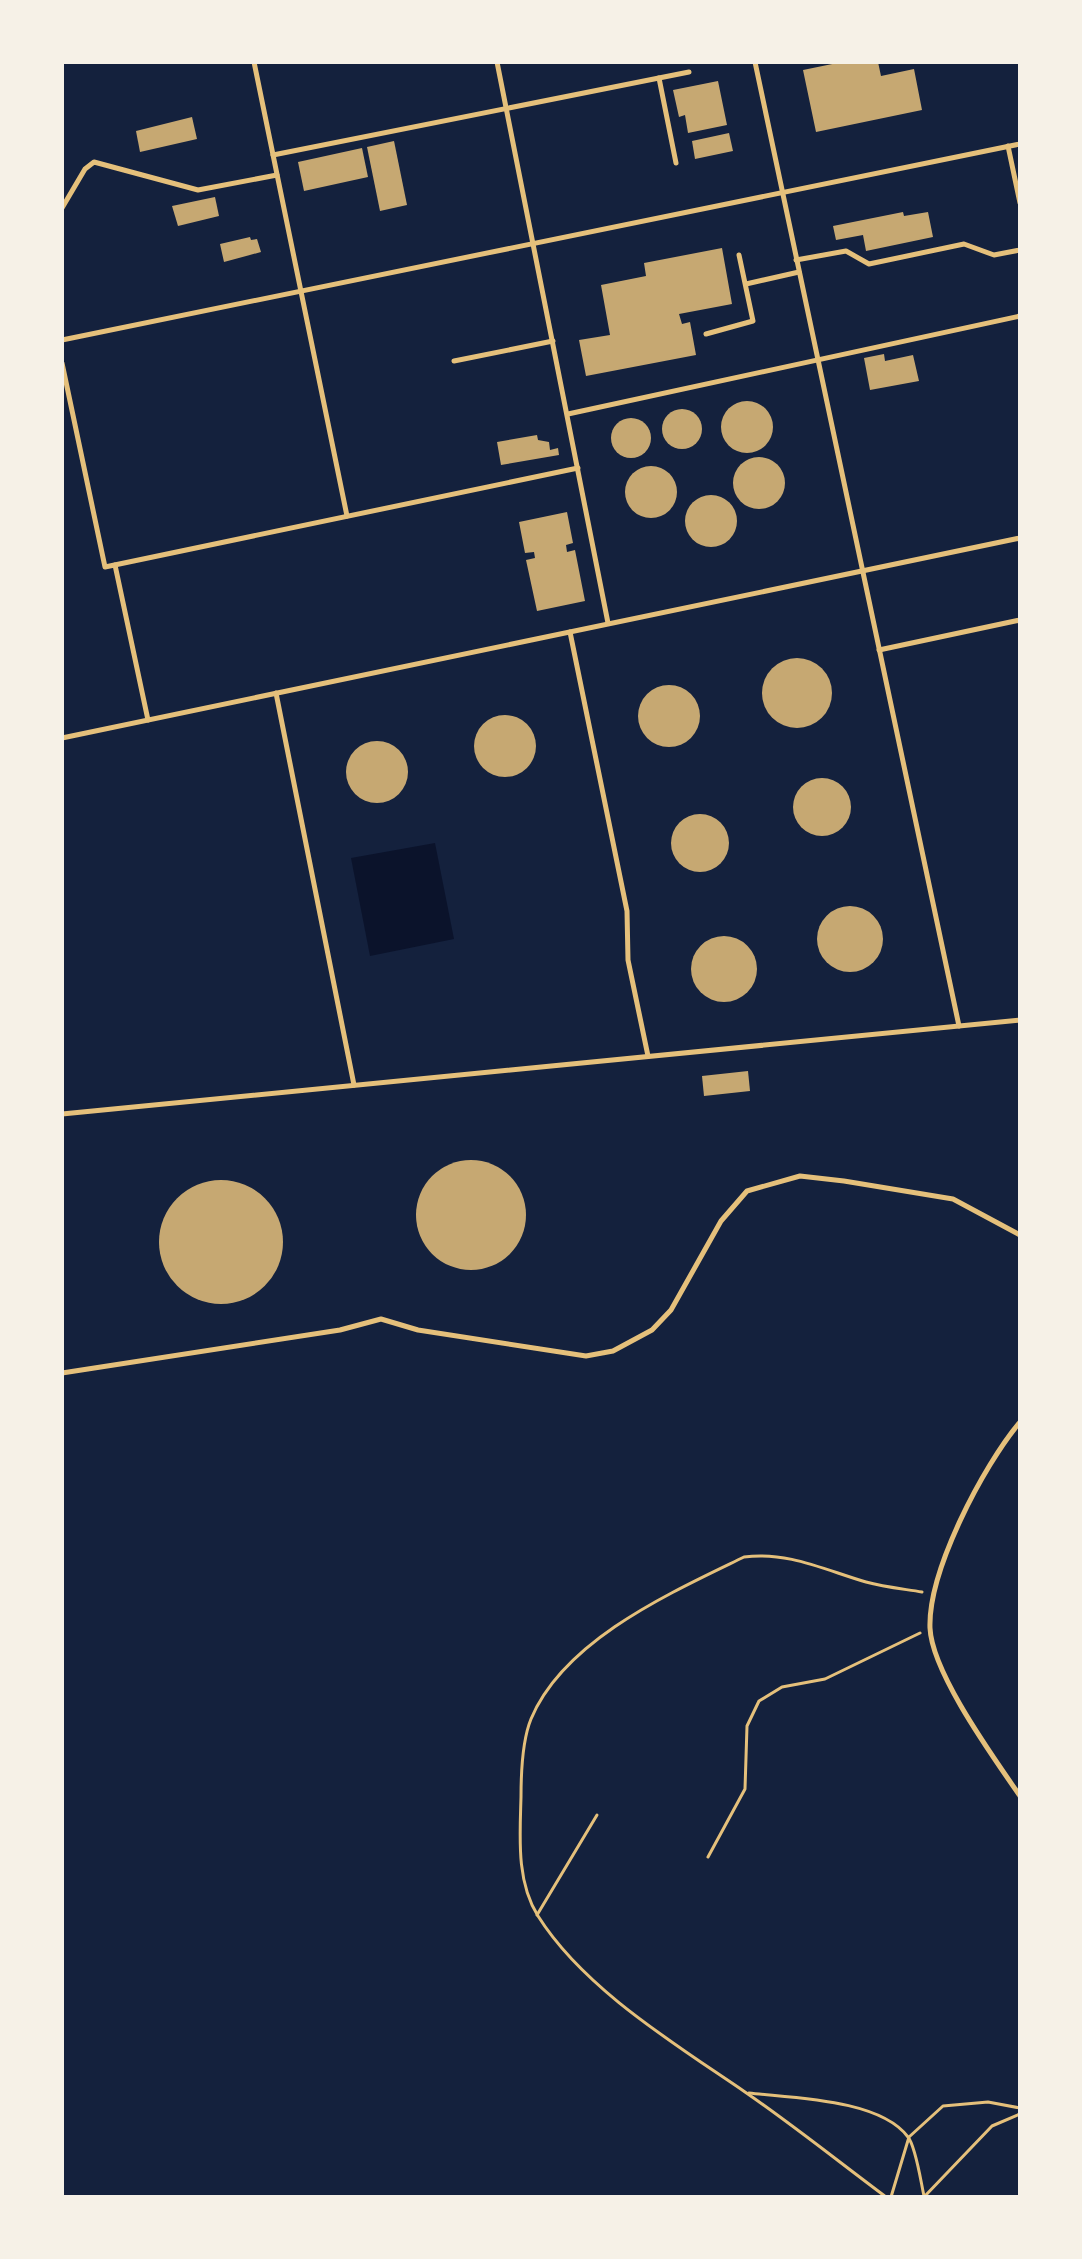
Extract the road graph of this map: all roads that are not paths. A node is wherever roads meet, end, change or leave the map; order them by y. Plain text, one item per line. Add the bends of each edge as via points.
1 (254, 62) edge
2 (497, 62) edge
3 (755, 62) edge
4 (689, 72) dead end
5 (659, 78) junction
6 (506, 108) junction
7 (1020, 144) edge
8 (1008, 146) junction
9 (273, 155) junction
10 (676, 163) dead end
11 (277, 175) junction
12 (782, 193) junction
13 (1020, 203) edge
14 (62, 208) edge
15 (534, 243) junction
16 (1020, 250) edge
17 (739, 255) dead end
18 (796, 260) junction
19 (799, 272) junction
20 (746, 284) junction
21 (301, 291) junction
22 (1020, 316) edge
23 (706, 334) dead end
24 (62, 340) edge
25 (553, 341) junction
26 (817, 359) junction
27 (454, 361) dead end
28 (62, 363) edge
29 (568, 414) junction
30 (578, 468) junction
31 (347, 516) junction
32 (1020, 538) edge
33 (115, 565) junction
34 (862, 570) junction
35 (1020, 620) edge
36 (608, 623) junction
37 (570, 632) junction
38 (879, 650) junction
39 (276, 693) junction
40 (148, 720) junction
41 (62, 738) edge
42 (1020, 1020) edge
43 (959, 1026) junction
44 (648, 1056) junction
45 (354, 1085) junction
46 (62, 1114) edge
47 (1020, 1235) edge
48 (62, 1373) edge
49 (1020, 1422) edge
50 (1020, 1796) edge

1 - 9 lane
2 - 6 lane
3 - 12 lane
4 - 5 lane
5 - 6 lane
5 - 10 lane
6 - 9 lane
6 - 15 lane
7 - 8 lane
8 - 12 lane
8 - 13 lane
9 - 11 lane
11 - 14 lane via 191,190 94,162
11 - 21 lane
12 - 15 lane
12 - 18 lane
15 - 21 lane
15 - 25 lane
16 - 18 lane via 994,255 964,244 869,264 846,251
17 - 20 lane
18 - 19 lane
19 - 20 lane
19 - 26 lane
20 - 23 lane via 753,321
21 - 24 lane
21 - 31 lane
22 - 26 lane
25 - 27 lane
25 - 29 lane
26 - 29 lane
26 - 34 lane
28 - 33 lane via 105,567
29 - 30 lane
30 - 31 lane
30 - 36 lane
31 - 33 lane
32 - 34 lane
33 - 40 lane
34 - 36 lane
34 - 38 lane
35 - 38 lane
36 - 37 lane
37 - 39 lane
37 - 44 lane via 627,911 628,960
38 - 43 lane
39 - 40 lane
39 - 45 lane
40 - 41 lane
42 - 43 lane
43 - 44 lane
44 - 45 lane
45 - 46 lane
47 - 48 lane via 953,1199 800,1176 747,1191 721,1221 671,1310 652,1330 613,1351 586,1356 418,1330 381,1319 340,1330
49 - 50 lane via 978,1483 934,1594 930,1628 952,1685

